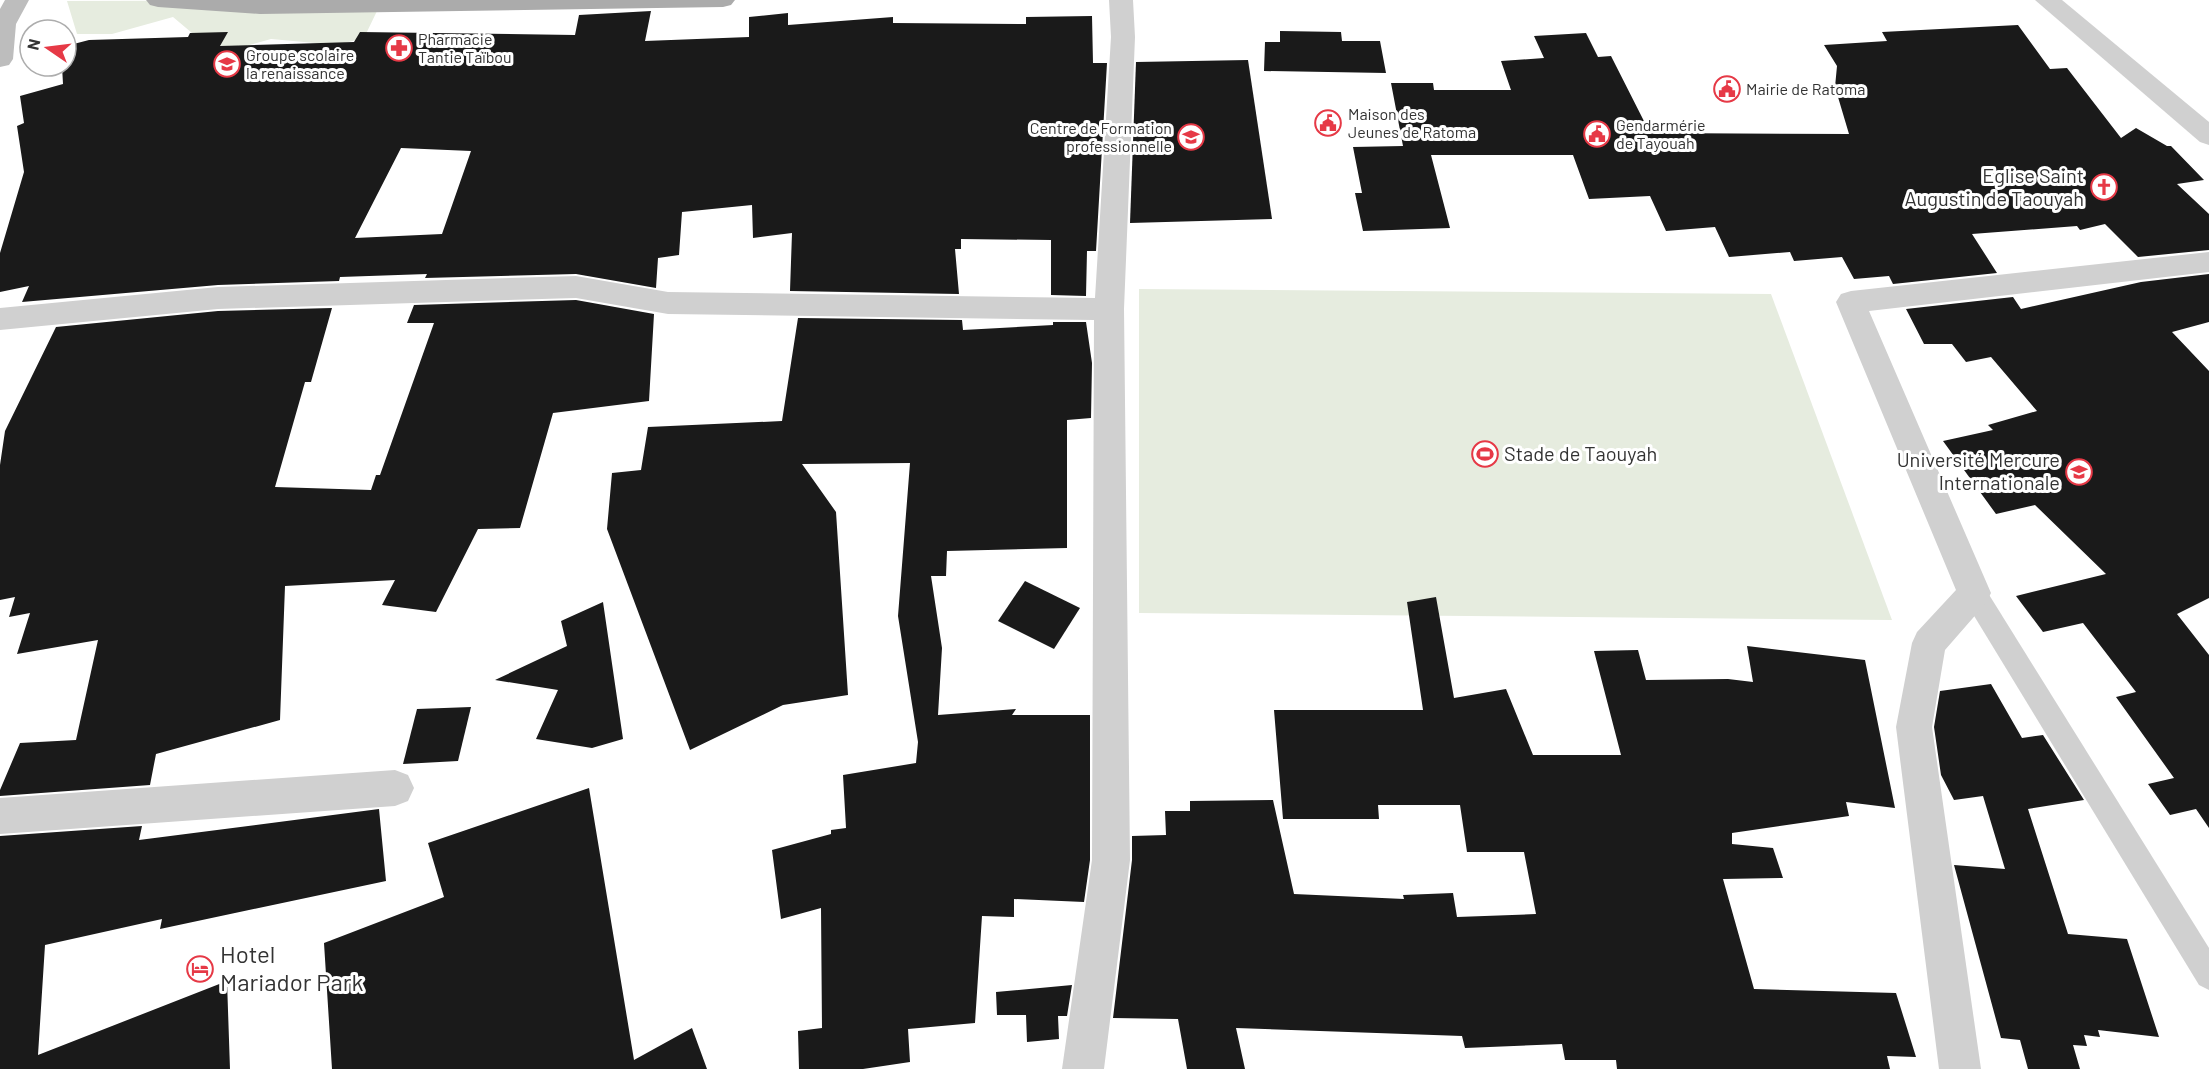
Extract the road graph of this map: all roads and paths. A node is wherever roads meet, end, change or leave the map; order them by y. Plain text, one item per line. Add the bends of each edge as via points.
1 (17, 0) edge
2 (158, 0) edge
3 (723, 0) edge
4 (1121, 0) edge
5 (2047, 0) edge
6 (263, 4) edge
7 (0, 59) edge
8 (2209, 136) edge
9 (2209, 262) edge
10 (1109, 309) junction
11 (0, 318) edge
12 (1974, 593) junction
13 (395, 788) dead end
14 (0, 816) edge
15 (2209, 975) edge
16 (1083, 1069) edge
17 (1960, 1069) edge

1 - 7 street via 4,24
2 - 6 main road
3 - 6 main road
4 - 10 street via 1123,37
5 - 8 street
9 - 12 street via 1851,302
10 - 11 street via 668,303 576,287 218,298
10 - 16 street via 1111,860
12 - 15 lane
12 - 17 street via 1929,643 1914,727
13 - 14 street

